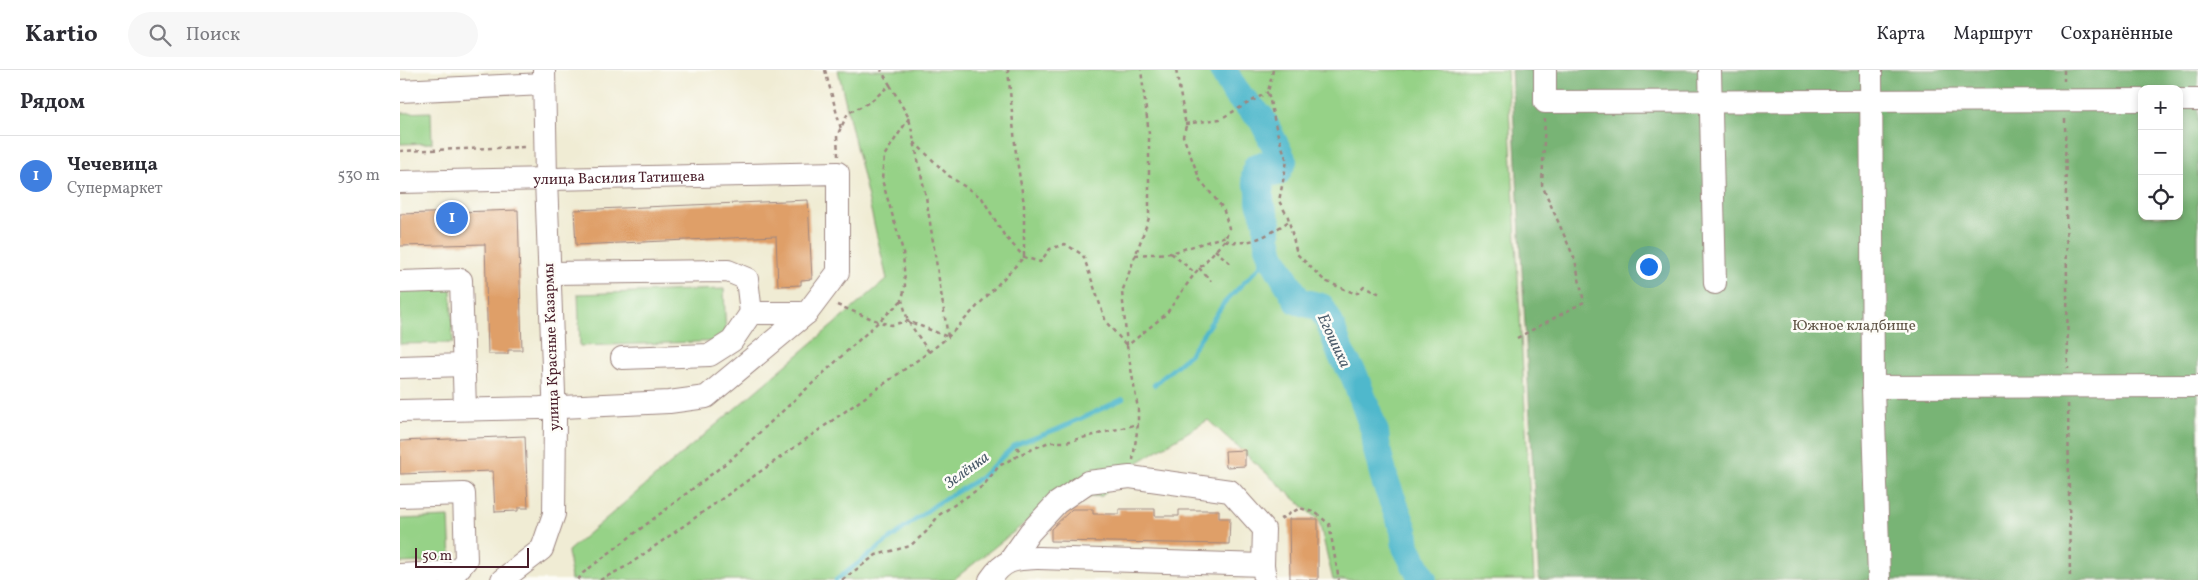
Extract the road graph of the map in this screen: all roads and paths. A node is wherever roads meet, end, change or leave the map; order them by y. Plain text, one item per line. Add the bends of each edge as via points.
1 (825, 70) edge
2 (881, 70) edge
3 (1008, 70) edge
4 (1141, 70) edge
5 (1176, 70) edge
6 (1273, 70) edge
7 (1545, 70) edge
8 (1710, 70) edge
9 (1871, 70) edge
10 (2064, 70) edge
11 (544, 77) edge
12 (890, 85) junction
13 (400, 91) edge
14 (1268, 92) junction
15 (2138, 100) edge
16 (2183, 100) edge
17 (2198, 100) edge
18 (1872, 101) junction
19 (2064, 101) junction
20 (1546, 102) junction
21 (1711, 102) junction
22 (909, 118) junction
23 (1186, 124) junction
24 (841, 129) junction
25 (914, 142) junction
26 (527, 147) dead end
27 (400, 151) edge
28 (838, 173) junction
29 (546, 179) junction
30 (400, 182) edge
31 (1289, 221) junction
32 (1225, 238) junction
33 (1215, 250) junction
34 (1171, 253) junction
35 (1135, 256) junction
36 (1024, 257) junction
37 (1230, 264) dead end
38 (1199, 268) junction
39 (548, 273) junction
40 (1195, 273) junction
41 (1212, 281) dead end
42 (400, 282) edge
43 (1715, 283) dead end
44 (1382, 295) dead end
45 (902, 300) junction
46 (813, 305) junction
47 (751, 314) junction
48 (908, 321) junction
49 (880, 322) junction
50 (948, 337) junction
51 (1516, 338) dead end
52 (1127, 346) junction
53 (928, 352) junction
54 (622, 358) dead end
55 (464, 365) junction
56 (400, 367) edge
57 (2068, 386) junction
58 (2198, 386) edge
59 (1873, 387) junction
60 (554, 407) junction
61 (465, 409) junction
62 (400, 411) edge
63 (1138, 424) junction
64 (1017, 447) dead end
65 (1021, 454) junction
66 (1131, 468) dead end
67 (400, 496) edge
68 (1264, 529) junction
69 (1011, 559) junction
70 (1144, 571) edge
71 (1264, 573) edge
72 (400, 575) edge
73 (502, 580) edge
74 (578, 580) edge
75 (600, 580) edge
76 (842, 580) edge
77 (990, 580) edge
78 (1339, 580) edge
79 (1879, 580) edge
80 (2070, 580) edge

1 - 24 path
2 - 12 path
3 - 36 path via 1024,204
4 - 35 path via 1149,134 1149,218
5 - 23 path
6 - 14 path
7 - 20 street
8 - 21 street
9 - 18 street
10 - 19 path
11 - 13 street
11 - 29 street, улица Красные Казармы
12 - 22 path
12 - 24 path via 870,102 848,113
14 - 23 path via 1220,119
14 - 31 path via 1276,132 1287,162 1279,201
15 - 19 street
16 - 17 street
18 - 19 street
18 - 21 street
18 - 59 street
19 - 57 path
20 - 21 street
20 - 51 path via 1542,184 1575,260 1584,302
21 - 43 street
22 - 25 path
22 - 45 path via 884,156 882,180 903,251 905,286
23 - 32 path via 1183,136 1200,180 1223,208 1230,228
24 - 28 path via 838,136
25 - 36 path via 949,176 982,198 1004,235
25 - 50 path
26 - 27 path
28 - 29 street, улица Василия Татищева
28 - 46 street via 838,272
29 - 30 street, улица Василия Татищева
29 - 39 street, улица Красные Казармы
31 - 32 path via 1273,232 1246,242 1235,243
31 - 44 path via 1297,254 1325,281 1356,294 1364,286
32 - 33 path
32 - 34 path
33 - 37 path
33 - 38 path
34 - 35 path
34 - 40 path
35 - 52 path via 1122,292
36 - 50 path
36 - 52 path via 1040,262 1050,249 1064,244 1083,255 1106,322
38 - 40 path
38 - 41 path
39 - 47 street via 728,271 746,279
39 - 60 street, улица Красные Казармы
40 - 52 path via 1166,314
42 - 55 street via 461,280
45 - 48 path
45 - 49 path
46 - 47 street
46 - 49 path
46 - 60 street via 706,397 669,402
47 - 54 street via 732,341 710,355
48 - 49 path via 891,325
48 - 50 path
48 - 53 path
49 - 74 path via 730,460
50 - 53 path
52 - 63 path
53 - 75 path via 627,566
55 - 56 street
55 - 61 street
57 - 58 street
57 - 59 street
57 - 80 path
59 - 79 street
60 - 61 street
60 - 73 street, улица Красные Казармы via 554,514 542,549
61 - 62 street
63 - 65 path via 1066,442 1050,442
63 - 66 path
64 - 65 path
65 - 76 path via 999,466 983,486 939,515 910,546 876,555
67 - 72 street via 464,494 466,560 456,572
68 - 69 street via 1230,491 1130,477 1096,481 1088,482 1057,504 1030,532
68 - 71 street
68 - 78 path via 1300,508 1316,513 1329,524
69 - 70 street via 1038,558
69 - 77 street
70 - 71 street

